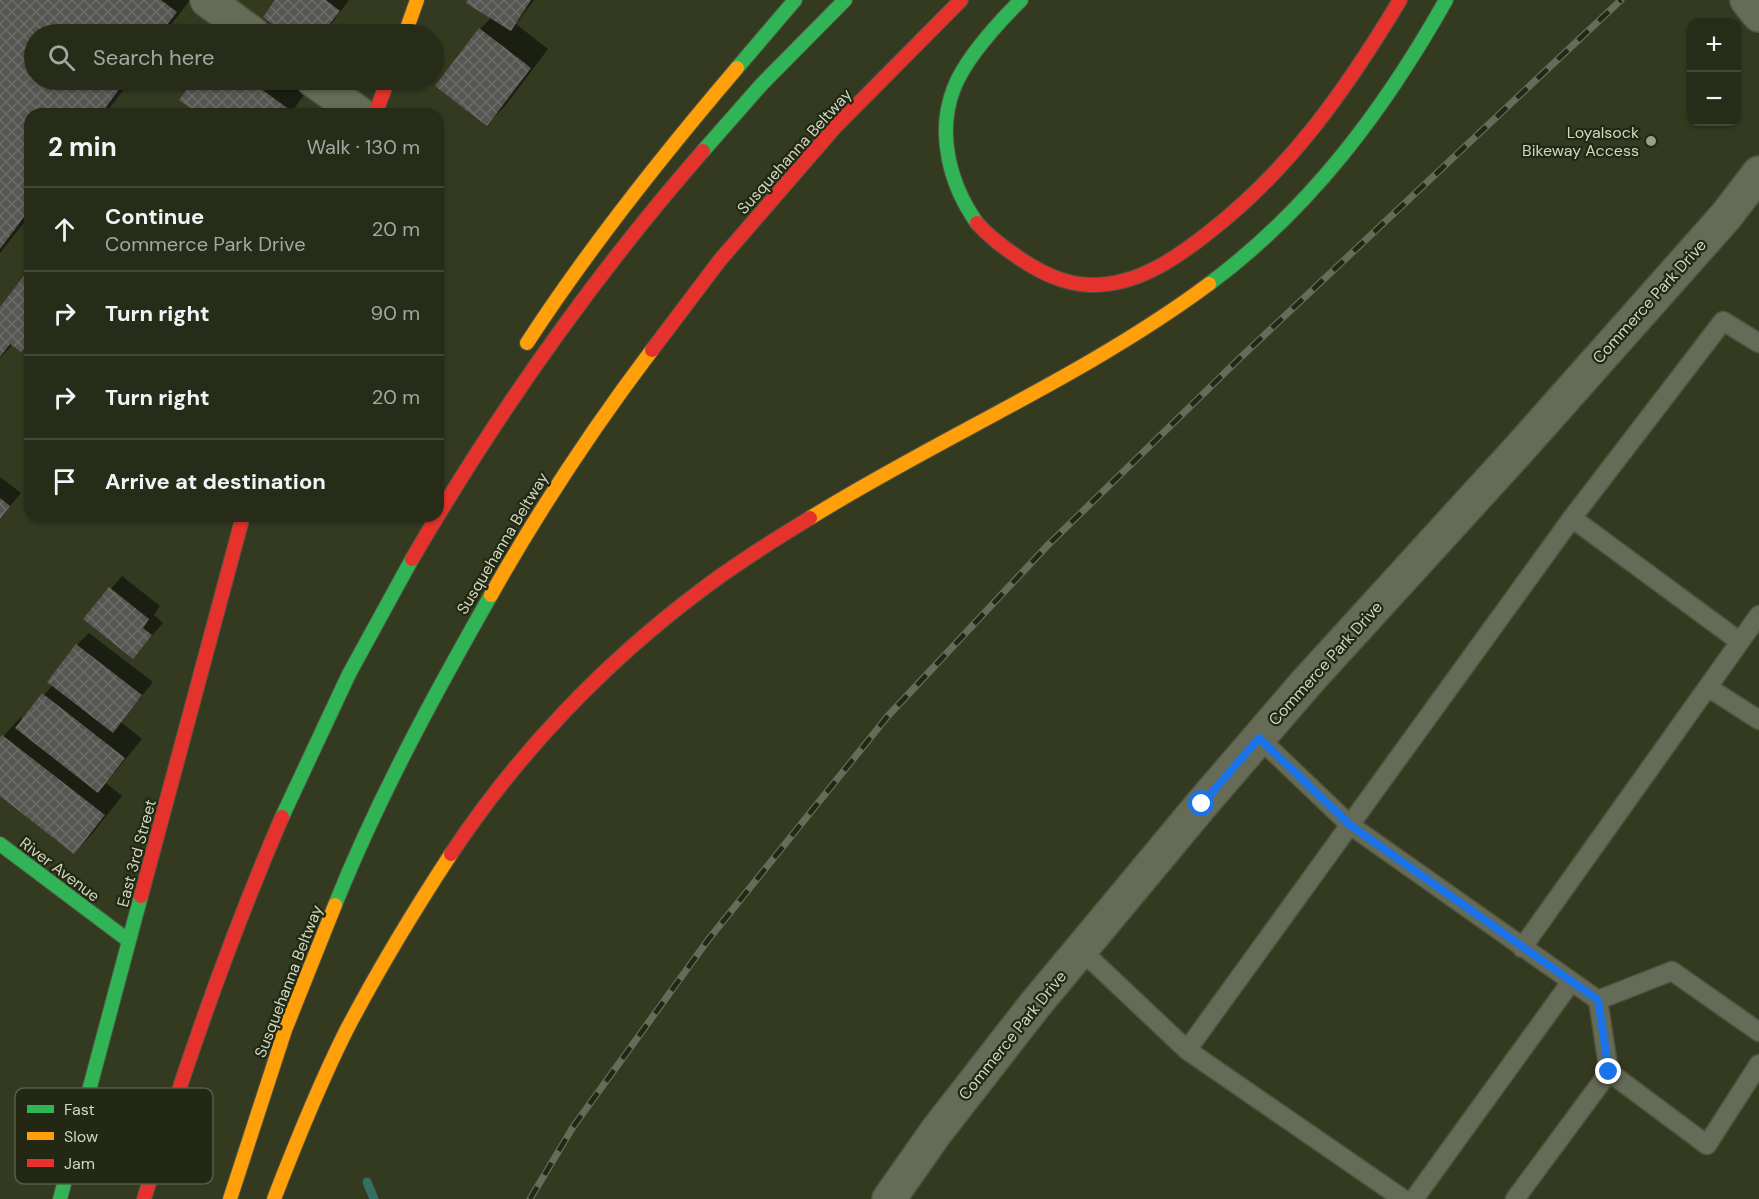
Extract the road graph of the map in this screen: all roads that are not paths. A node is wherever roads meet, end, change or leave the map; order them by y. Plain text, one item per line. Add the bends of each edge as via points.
1 (207, 0) edge
2 (417, 0) edge
3 (795, 0) edge
4 (845, 0) edge
5 (962, 0) edge
6 (1021, 0) edge
7 (1400, 0) edge
8 (1446, 0) edge
9 (1747, 0) edge
10 (1759, 15) edge
11 (239, 24) edge
12 (409, 24) edge
13 (327, 90) edge
14 (384, 90) edge
15 (352, 108) edge
16 (377, 108) edge
17 (1759, 173) edge
18 (1759, 343) edge
19 (518, 357) dead end
20 (444, 506) edge
21 (1572, 518) junction
22 (241, 522) edge
23 (420, 522) edge
24 (434, 522) edge
25 (1759, 615) edge
26 (1739, 641) junction
27 (350, 672) junction
28 (1708, 688) junction
29 (1759, 720) edge
30 (1259, 738) junction
31 (1350, 825) junction
32 (0, 844) edge
33 (129, 941) junction
34 (1522, 948) junction
35 (1081, 950) junction
36 (1572, 982) junction
37 (1598, 1000) junction
38 (1759, 1032) edge
39 (1188, 1050) junction
40 (1759, 1064) edge
41 (1609, 1072) junction
42 (90, 1088) edge
43 (178, 1088) edge
44 (64, 1184) edge
45 (149, 1184) edge
46 (60, 1199) edge
47 (144, 1199) edge
48 (230, 1199) edge
49 (274, 1199) edge
50 (889, 1199) edge
51 (1403, 1199) edge
52 (1414, 1199) edge
53 (1515, 1199) edge

1 - 11 street
2 - 12 main road
3 - 19 main road via 658,161 556,298
4 - 20 main road via 752,95 657,206 558,334
5 - 48 main road, Susquehanna Beltway via 917,42 758,213 661,335 571,461 497,580 407,746 345,881 294,1008
6 - 7 main road via 978,46 953,89 946,119 953,179 977,224 998,244 1057,279 1082,285 1144,274 1173,260 1229,219 1280,171 1317,128
8 - 49 main road via 1378,113 1338,164 1249,252 1110,350 882,475 756,551 697,593 620,657 558,718 499,787 399,934 346,1031
9 - 10 street
13 - 15 street
14 - 16 main road
17 - 30 street, Commerce Park Drive via 1726,216
18 - 21 lane via 1723,321
21 - 26 lane
21 - 31 lane
22 - 33 main road, East 3rd Street
23 - 27 main road
24 - 27 main road
25 - 26 lane
26 - 28 lane
27 - 43 main road via 268,847
28 - 29 lane
28 - 34 lane
30 - 31 lane
30 - 35 street, Commerce Park Drive
31 - 34 lane
31 - 39 lane
32 - 33 main road, River Avenue
33 - 42 main road, East 3rd Street
34 - 36 lane
35 - 39 lane
35 - 50 street, Commerce Park Drive via 936,1132
36 - 37 lane
36 - 52 lane
37 - 38 lane via 1672,971
37 - 41 lane
39 - 51 lane
40 - 41 lane via 1707,1144
41 - 53 lane
44 - 46 main road, East 3rd Street
45 - 47 main road

